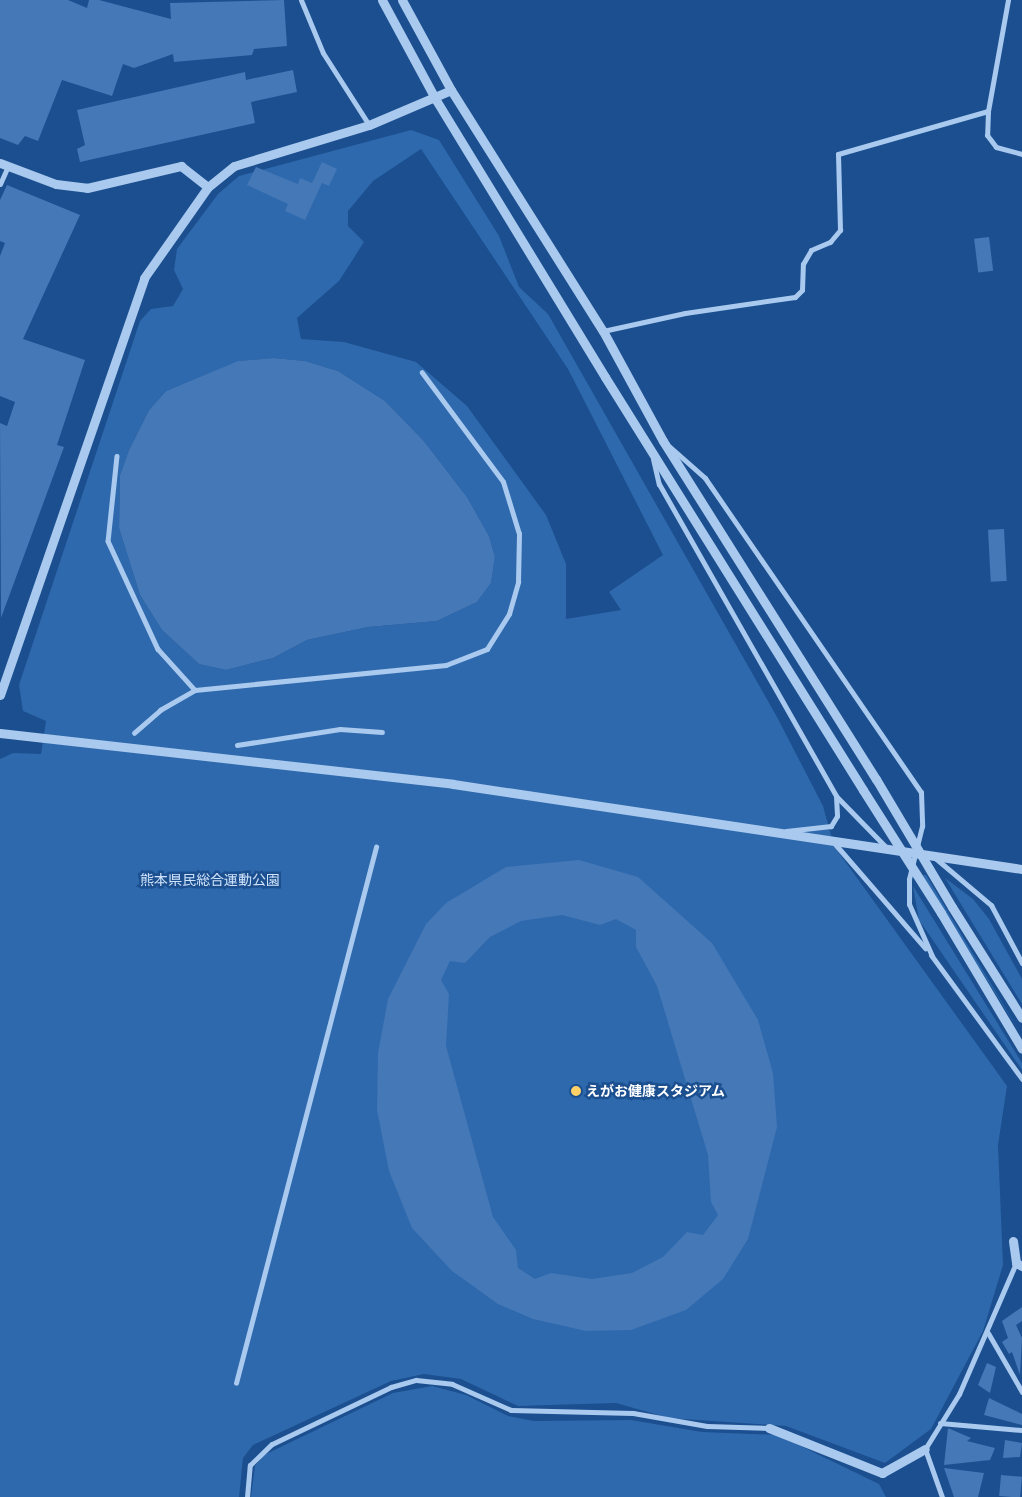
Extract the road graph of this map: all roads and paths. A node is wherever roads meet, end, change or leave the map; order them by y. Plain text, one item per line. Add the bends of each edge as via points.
1 (301, 0) edge
2 (382, 0) edge
3 (402, 0) edge
4 (1008, 0) edge
5 (451, 90) junction
6 (436, 100) junction
7 (988, 111) junction
8 (369, 125) junction
9 (1022, 154) edge
10 (4, 164) edge
11 (0, 184) edge
12 (208, 187) junction
13 (603, 332) junction
14 (422, 373) dead end
15 (663, 441) junction
16 (651, 450) junction
17 (117, 456) dead end
18 (195, 690) junction
19 (0, 696) edge
20 (382, 732) dead end
21 (0, 733) edge
22 (134, 733) dead end
23 (238, 745) dead end
24 (836, 796) junction
25 (768, 833) junction
26 (835, 844) junction
27 (376, 847) dead end
28 (892, 852) junction
29 (917, 855) junction
30 (933, 856) junction
31 (1022, 869) edge
32 (932, 956) junction
33 (1022, 963) edge
34 (1022, 1018) edge
35 (1022, 1050) edge
36 (1022, 1079) edge
37 (1013, 1241) dead end
38 (1019, 1264) edge
39 (988, 1332) junction
40 (236, 1383) dead end
41 (1022, 1392) edge
42 (940, 1424) junction
43 (769, 1428) joint
44 (1022, 1430) edge
45 (925, 1449) junction
46 (247, 1497) edge
47 (942, 1497) edge

1 - 8 street via 323,53
2 - 6 street
3 - 5 street
4 - 7 street
5 - 6 street
5 - 13 street
6 - 8 street
6 - 16 street
7 - 9 street via 987,135 996,147
7 - 13 street via 838,154 840,230 830,242 811,250 804,264 802,290 794,297 685,313
8 - 12 street via 264,154 234,166
10 - 11 street
10 - 12 street via 56,184 87,188 181,166
12 - 19 street via 144,278
13 - 15 street
14 - 18 street via 503,482 519,534 518,582 511,608 488,649 446,665
15 - 29 street via 705,478 921,792
15 - 34 street, bridge
16 - 24 street via 659,484
16 - 35 street, bridge via 941,913
17 - 18 street via 108,541 158,649
18 - 22 street via 160,710
20 - 23 street via 340,729
21 - 25 street via 453,784
24 - 25 street via 837,816 831,826
24 - 28 street
25 - 26 street
26 - 28 street
26 - 32 street
27 - 40 street
28 - 29 street
29 - 30 street
29 - 32 street via 909,904
30 - 31 street
30 - 33 street via 991,905
32 - 36 street
37 - 38 street
38 - 39 street
39 - 41 street
39 - 42 street
42 - 44 street
42 - 45 street
43 - 45 street via 882,1473
43 - 46 street via 707,1426 633,1413 511,1410 452,1384 416,1380 391,1387 272,1444 250,1464
45 - 47 street

